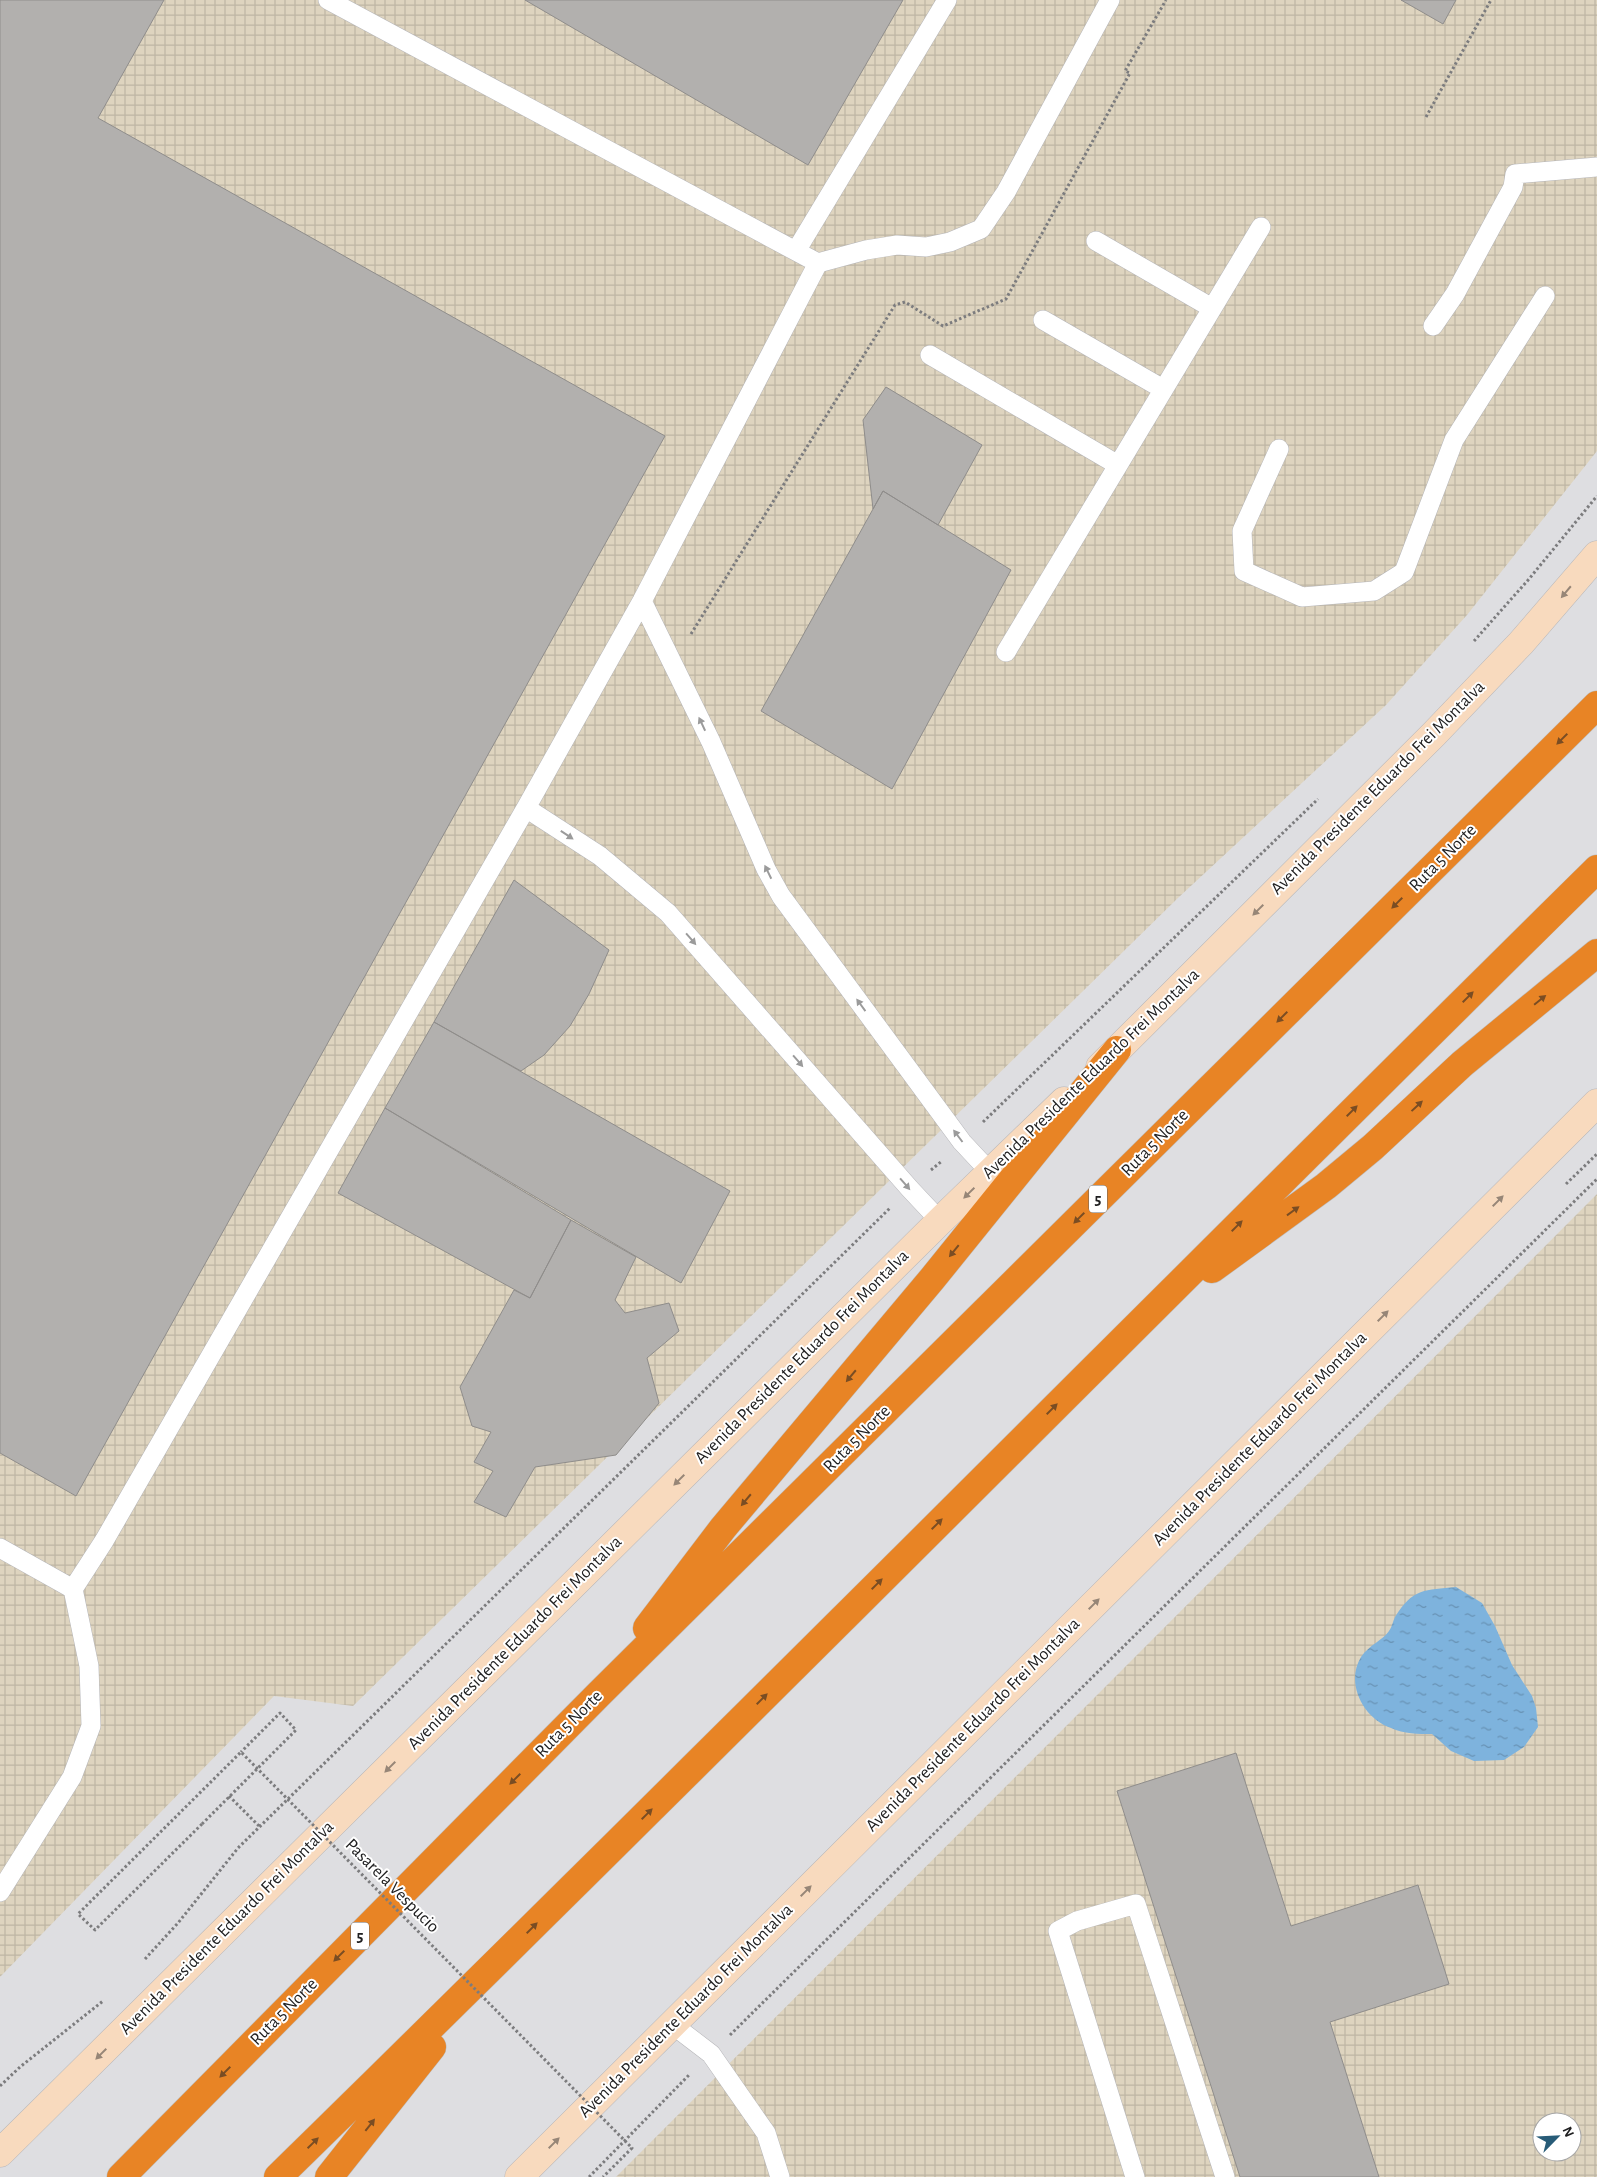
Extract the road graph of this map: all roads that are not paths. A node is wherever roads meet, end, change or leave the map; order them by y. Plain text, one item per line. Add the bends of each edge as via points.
1 (328, 0) edge
2 (946, 0) edge
3 (1110, 0) edge
4 (1597, 167) edge
5 (1261, 227) dead end
6 (1096, 241) dead end
7 (796, 251) junction
8 (818, 263) junction
9 (1545, 296) dead end
10 (1212, 308) junction
11 (1043, 320) dead end
12 (1433, 326) dead end
13 (930, 355) dead end
14 (1163, 389) junction
15 (1279, 449) dead end
16 (1118, 465) junction
17 (1597, 555) edge
18 (642, 601) junction
19 (1006, 652) dead end
20 (1597, 705) edge
21 (526, 808) junction
22 (1597, 869) edge
23 (1597, 953) edge
24 (1118, 1050) junction
25 (1597, 1103) edge
26 (990, 1172) junction
27 (940, 1221) junction
28 (1140, 1322) junction
29 (0, 1548) edge
30 (73, 1589) junction
31 (599, 1694) junction
32 (0, 1892) edge
33 (498, 1963) junction
34 (672, 2025) junction
35 (0, 2154) edge
36 (121, 2177) edge
37 (278, 2177) edge
38 (329, 2177) edge
39 (519, 2177) edge
40 (780, 2177) edge
41 (1135, 2177) edge
42 (1225, 2177) edge

1 - 7 lane
2 - 7 lane
3 - 8 lane via 1006,192 981,229 950,242 926,247 897,245
4 - 12 lane via 1515,174 1513,187 1455,294
5 - 10 lane
6 - 10 lane
7 - 8 lane
8 - 18 lane
9 - 15 lane via 1454,440 1404,572 1374,591 1302,597 1244,571 1242,532
10 - 14 lane
11 - 14 lane
13 - 16 lane
14 - 16 lane
16 - 19 lane
17 -> 24 main road, Avenida Presidente Eduardo Frei Montalva via 1434,734
18 - 21 lane
26 -> 18 lane via 962,1142 781,896
20 -> 31 highway, Ruta 5 Norte / 5
21 -> 27 lane via 600,856 668,913
21 - 30 lane via 104,1541
28 -> 22 highway
28 -> 23 highway via 1326,1186 1462,1064
24 - 26 main road, Avenida Presidente Eduardo Frei Montalva
24 -> 31 highway via 723,1528
34 -> 25 main road, Avenida Presidente Eduardo Frei Montalva
26 -> 27 main road, Avenida Presidente Eduardo Frei Montalva
27 -> 35 main road, Avenida Presidente Eduardo Frei Montalva
33 -> 28 highway
29 - 30 lane
30 - 32 lane via 89,1666 91,1726 72,1777
31 -> 36 highway, Ruta 5 Norte / 5
37 -> 33 highway
38 -> 33 highway
39 -> 34 main road, Avenida Presidente Eduardo Frei Montalva
34 - 40 lane via 711,2054 766,2132
41 - 42 lane via 1058,1931 1077,1921 1136,1904

